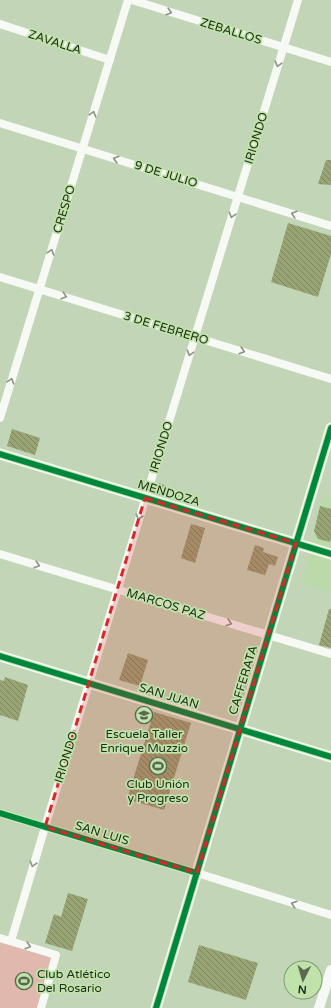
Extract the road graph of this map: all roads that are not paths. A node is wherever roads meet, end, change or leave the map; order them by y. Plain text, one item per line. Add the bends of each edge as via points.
1 (128, 0) edge
2 (132, 0) edge
3 (298, 0) edge
4 (0, 24) edge
5 (283, 48) junction
6 (110, 60) junction
7 (331, 62) edge
8 (0, 123) edge
9 (83, 148) junction
10 (238, 196) junction
11 (331, 226) edge
12 (0, 276) edge
13 (40, 289) junction
14 (195, 336) junction
15 (331, 379) edge
16 (0, 418) edge
17 (331, 428) edge
18 (0, 454) edge
19 (145, 498) junction
20 (296, 543) junction
21 (0, 554) edge
22 (331, 554) edge
23 (117, 589) junction
24 (268, 635) junction
25 (331, 654) edge
26 (0, 656) edge
27 (89, 683) junction
28 (240, 729) junction
29 (331, 757) edge
30 (0, 813) edge
31 (44, 827) junction
32 (197, 873) junction
33 (331, 915) edge
34 (0, 938) edge
35 (11, 941) junction
36 (331, 970) edge
37 (40, 1008) edge
38 (156, 1008) edge
39 (319, 1008) edge

1 - 6 street, CRESPO
2 -> 5 street, ZEBALLOS
3 - 5 street, IRIONDO
4 - 6 street, ZAVALLA
5 - 7 street, ZEBALLOS
5 -> 10 street, IRIONDO
9 -> 6 street, CRESPO
8 - 9 street, 9 DE JULIO
10 -> 9 street, 9 DE JULIO
13 -> 9 street, CRESPO
11 -> 10 street, 9 DE JULIO
10 -> 14 street, IRIONDO
12 - 13 street, 3 DE FEBRERO
13 -> 14 street, 3 DE FEBRERO
16 -> 13 street, CRESPO
14 -> 15 street, 3 DE FEBRERO
14 -> 19 street, IRIONDO
17 - 20 main road, CAFFERATA
18 - 19 main road, MENDOZA
19 - 20 main road, MENDOZA
19 -> 23 street, IRIONDO
20 - 22 main road, MENDOZA
20 - 24 main road, CAFFERATA
21 -> 23 street, MARCOS PAZ
23 -> 24 street, MARCOS PAZ
23 - 27 street, IRIONDO
24 - 25 street, MARCOS PAZ
24 - 28 main road, CAFFERATA
26 - 27 main road, SAN JUAN
27 - 28 main road, SAN JUAN
27 - 31 street, IRIONDO
28 - 29 main road, SAN JUAN
28 - 32 main road, CAFFERATA
30 - 31 street, SAN LUIS
31 - 32 street, SAN LUIS
31 -> 35 street, IRIONDO
33 -> 32 street, SAN LUIS
32 - 38 main road, CAFFERATA
34 - 35 street
35 -> 37 street via 56,954
36 - 39 street

